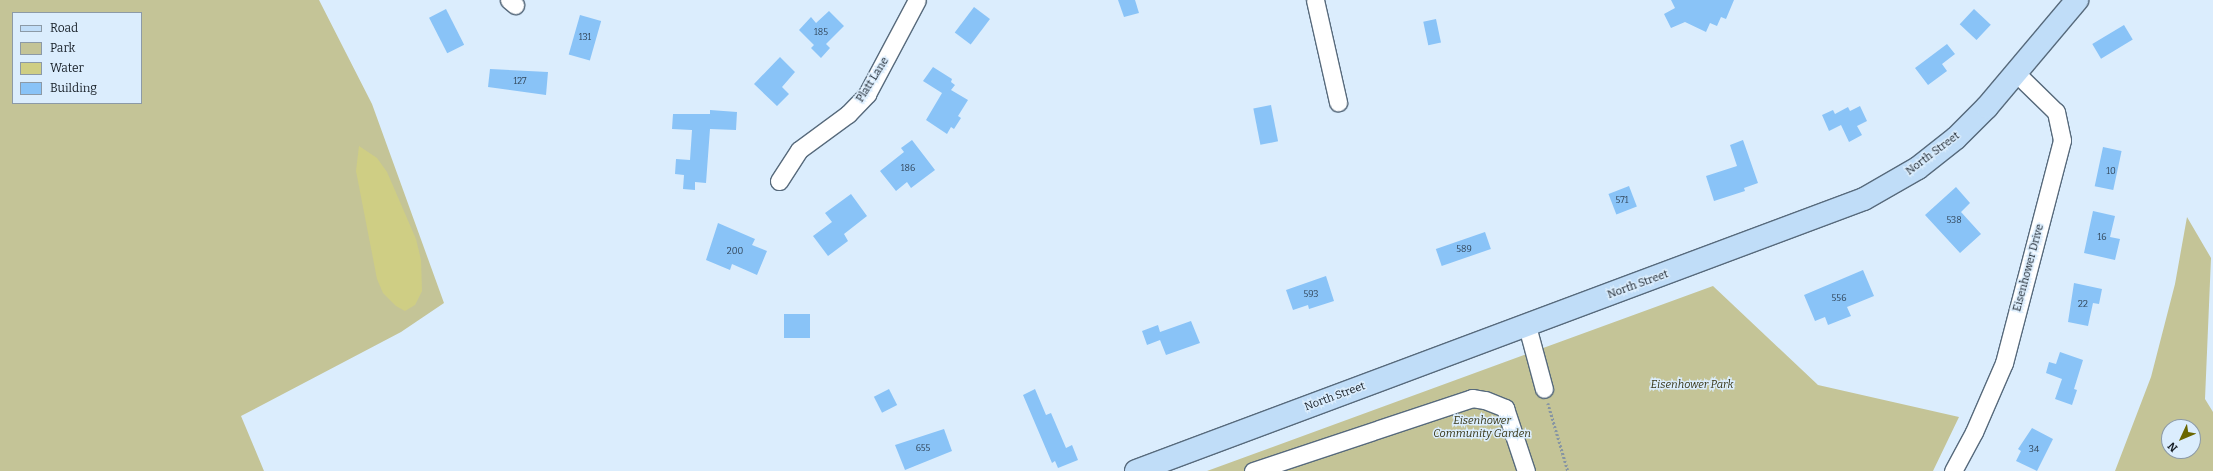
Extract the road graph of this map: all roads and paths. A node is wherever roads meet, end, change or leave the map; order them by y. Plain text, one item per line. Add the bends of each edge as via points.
1 (917, 0) edge
2 (1315, 0) edge
3 (2076, 0) edge
4 (2016, 73) junction
5 (1338, 102) dead end
6 (779, 181) dead end
7 (1527, 326) junction
8 (1544, 389) joint
9 (1136, 471) edge
10 (1253, 471) edge
11 (1526, 471) edge
12 (1568, 471) edge
13 (1953, 471) edge

1 - 6 street, Platt Lane via 867,94 848,114 799,150
2 - 5 street
3 - 4 main road, North Street
4 - 7 main road, North Street via 1950,144 1918,168 1864,199
4 - 13 street, Eisenhower Drive via 2056,112 2062,140 2004,363 1974,432
7 - 8 street
7 - 9 main road, North Street
8 - 12 path
10 - 11 street via 1472,398 1505,408

